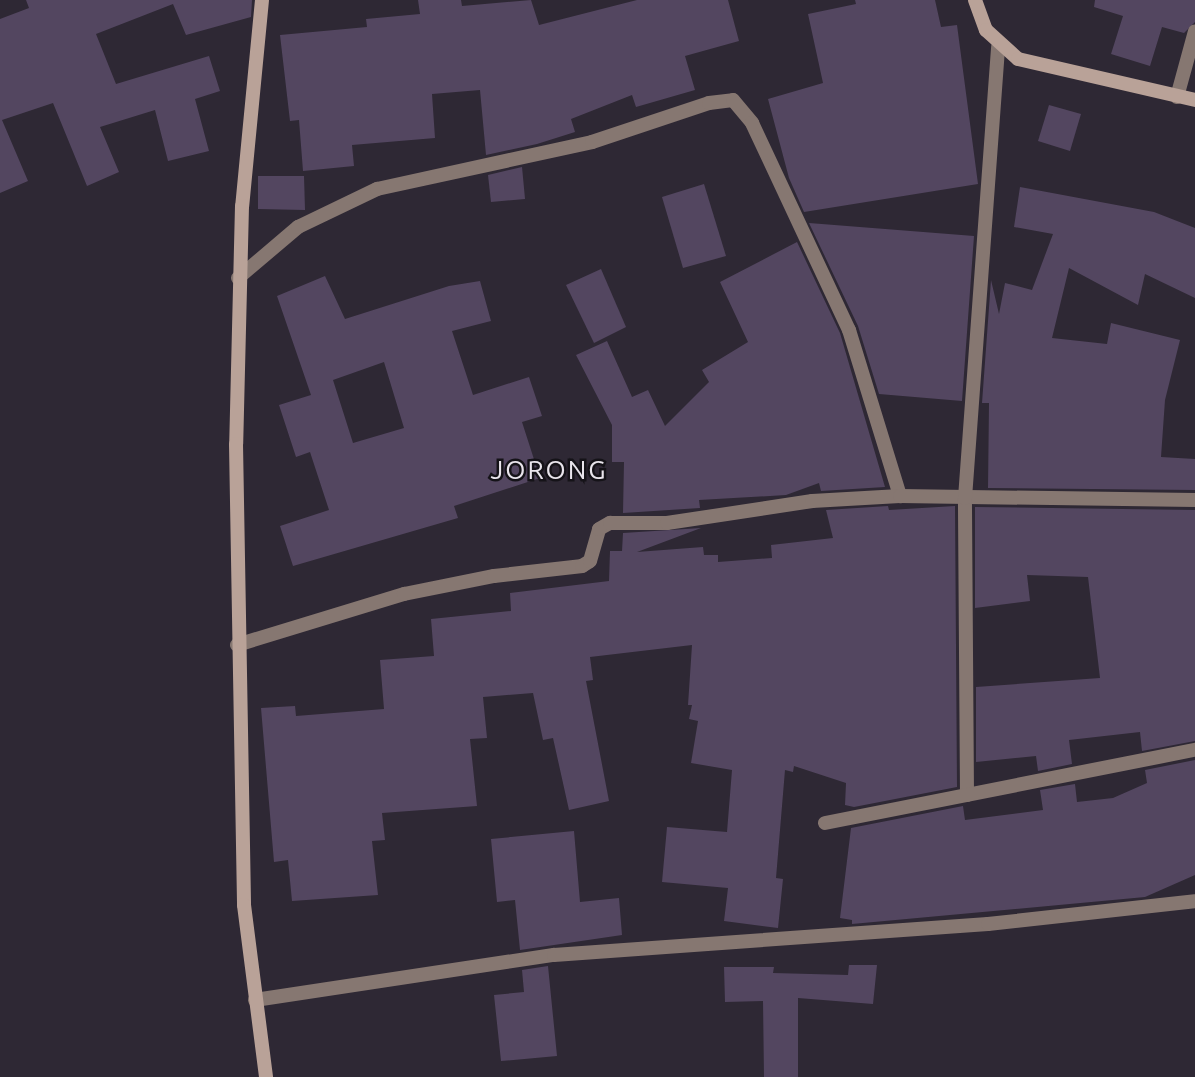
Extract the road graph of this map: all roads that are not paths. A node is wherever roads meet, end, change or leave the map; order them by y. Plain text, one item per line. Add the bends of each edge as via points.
1 (262, 0) edge
2 (975, 0) edge
3 (1195, 32) edge
4 (998, 46) junction
5 (1177, 97) junction
6 (1195, 100) edge
7 (238, 278) junction
8 (900, 496) junction
9 (965, 498) junction
10 (1195, 500) edge
11 (237, 645) junction
12 (1195, 750) edge
13 (967, 795) junction
14 (825, 823) dead end
15 (1195, 901) edge
16 (255, 1000) junction
17 (266, 1077) edge

1 - 7 street
2 - 4 street via 986,30
3 - 5 street
4 - 5 street via 1034,66
4 - 9 street
5 - 6 street
7 - 8 street via 298,227 377,189 592,142 709,103 733,100 752,123 849,330
7 - 11 street
8 - 9 street
8 - 11 street via 812,501 667,523 610,523 599,528 590,562 582,566 494,576 404,594
9 - 10 street
9 - 13 street
11 - 16 street via 244,905
12 - 13 street
13 - 14 street
15 - 16 street via 988,924 554,955
16 - 17 street

